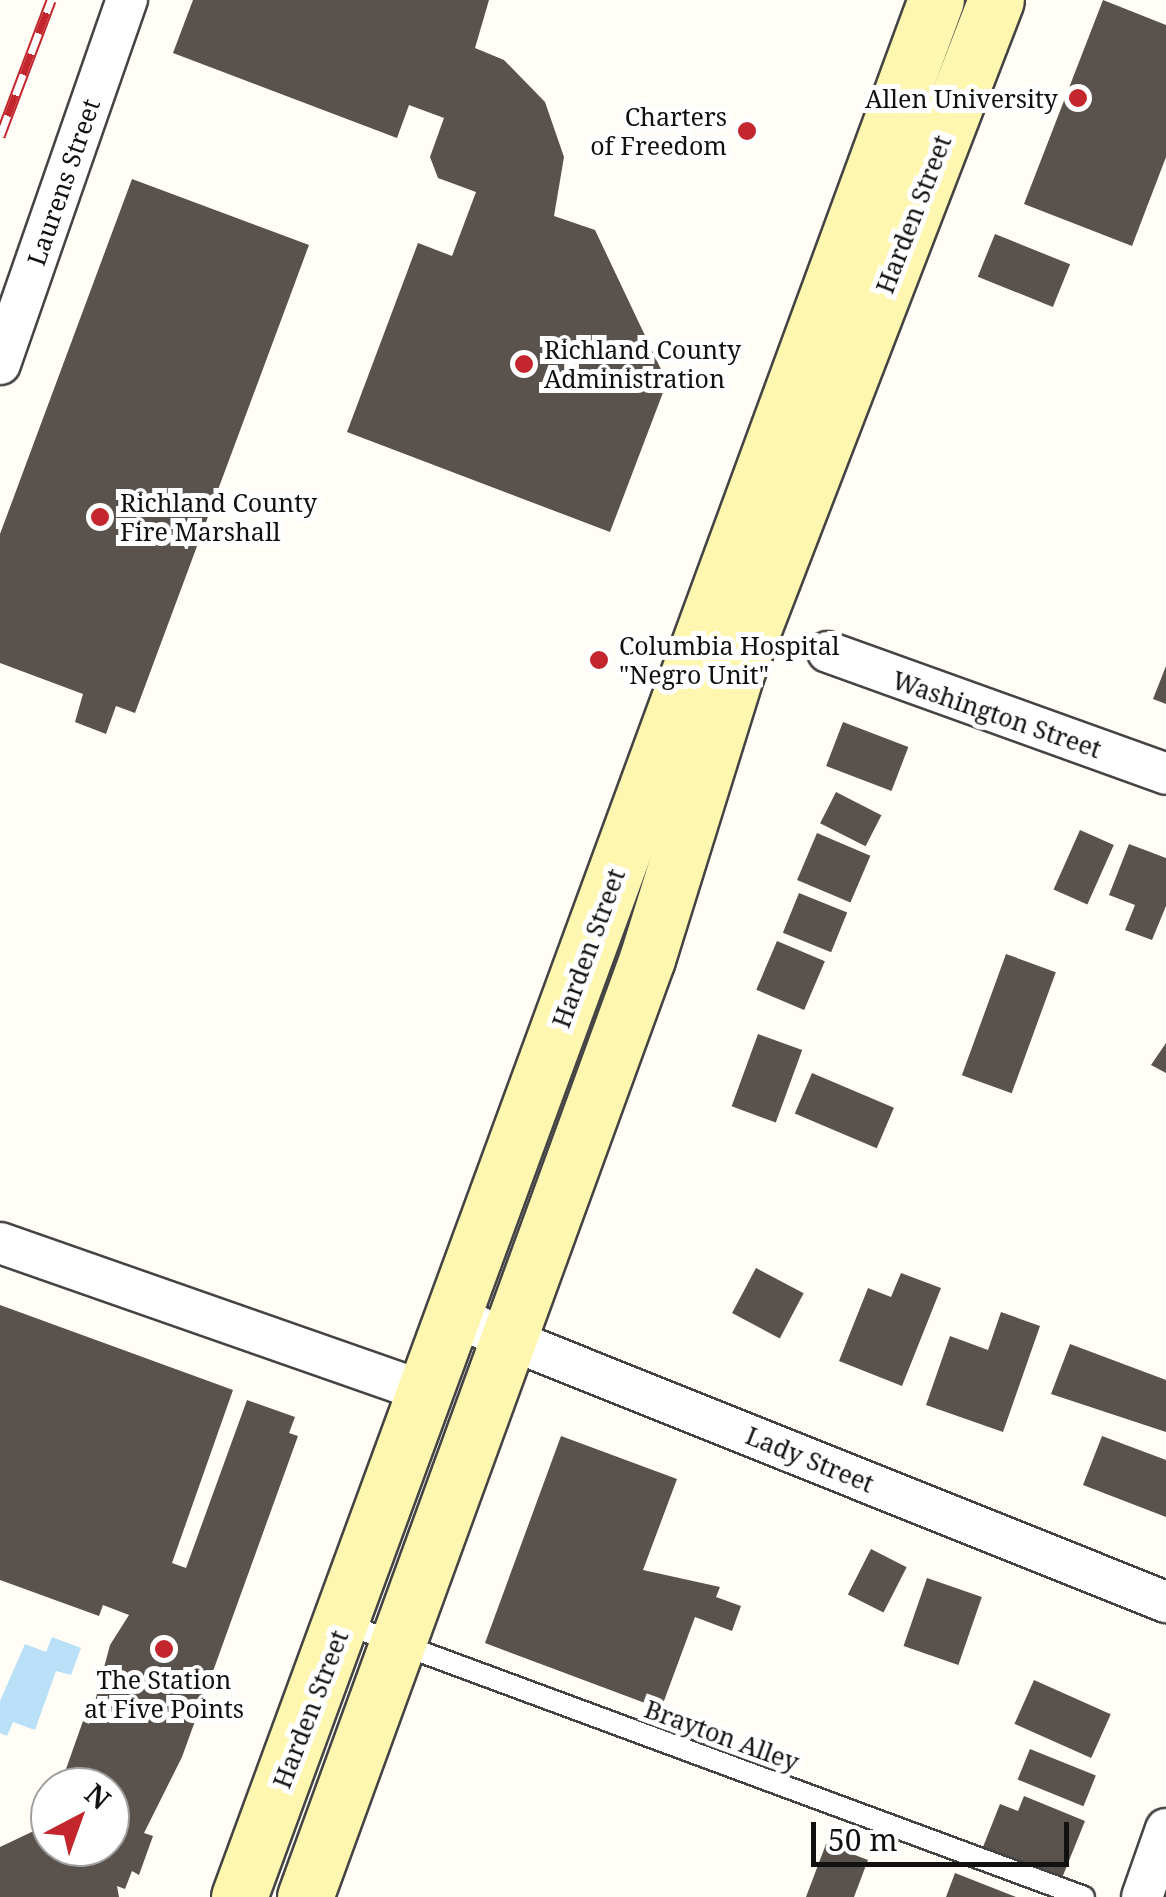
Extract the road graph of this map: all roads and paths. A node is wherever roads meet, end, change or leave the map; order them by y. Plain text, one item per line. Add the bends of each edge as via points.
1 (127, 0) edge
2 (936, 0) edge
3 (996, 0) edge
4 (0, 364) edge
5 (828, 652) dead end
6 (1166, 774) edge
7 (0, 1244) edge
8 (454, 1317) junction
9 (511, 1339) junction
10 (429, 1393) junction
11 (1166, 1602) edge
12 (342, 1622) junction
13 (399, 1643) junction
14 (1166, 1828) edge
15 (240, 1897) edge
16 (305, 1897) edge
17 (1084, 1897) edge
18 (1142, 1897) edge

1 - 4 street, Laurens Street
2 - 8 main road, Harden Street
3 - 9 main road, Harden Street via 736,673 646,959
5 - 6 street, Washington Street
7 - 10 street
8 - 9 street, Lady Street
8 - 10 main road, Harden Street
9 - 11 street, Lady Street
9 - 13 main road, Harden Street
10 - 12 main road, Harden Street
12 - 13 lane, Brayton Alley
12 - 15 main road, Harden Street
13 - 16 main road, Harden Street
13 - 17 lane, Brayton Alley
14 - 18 street

